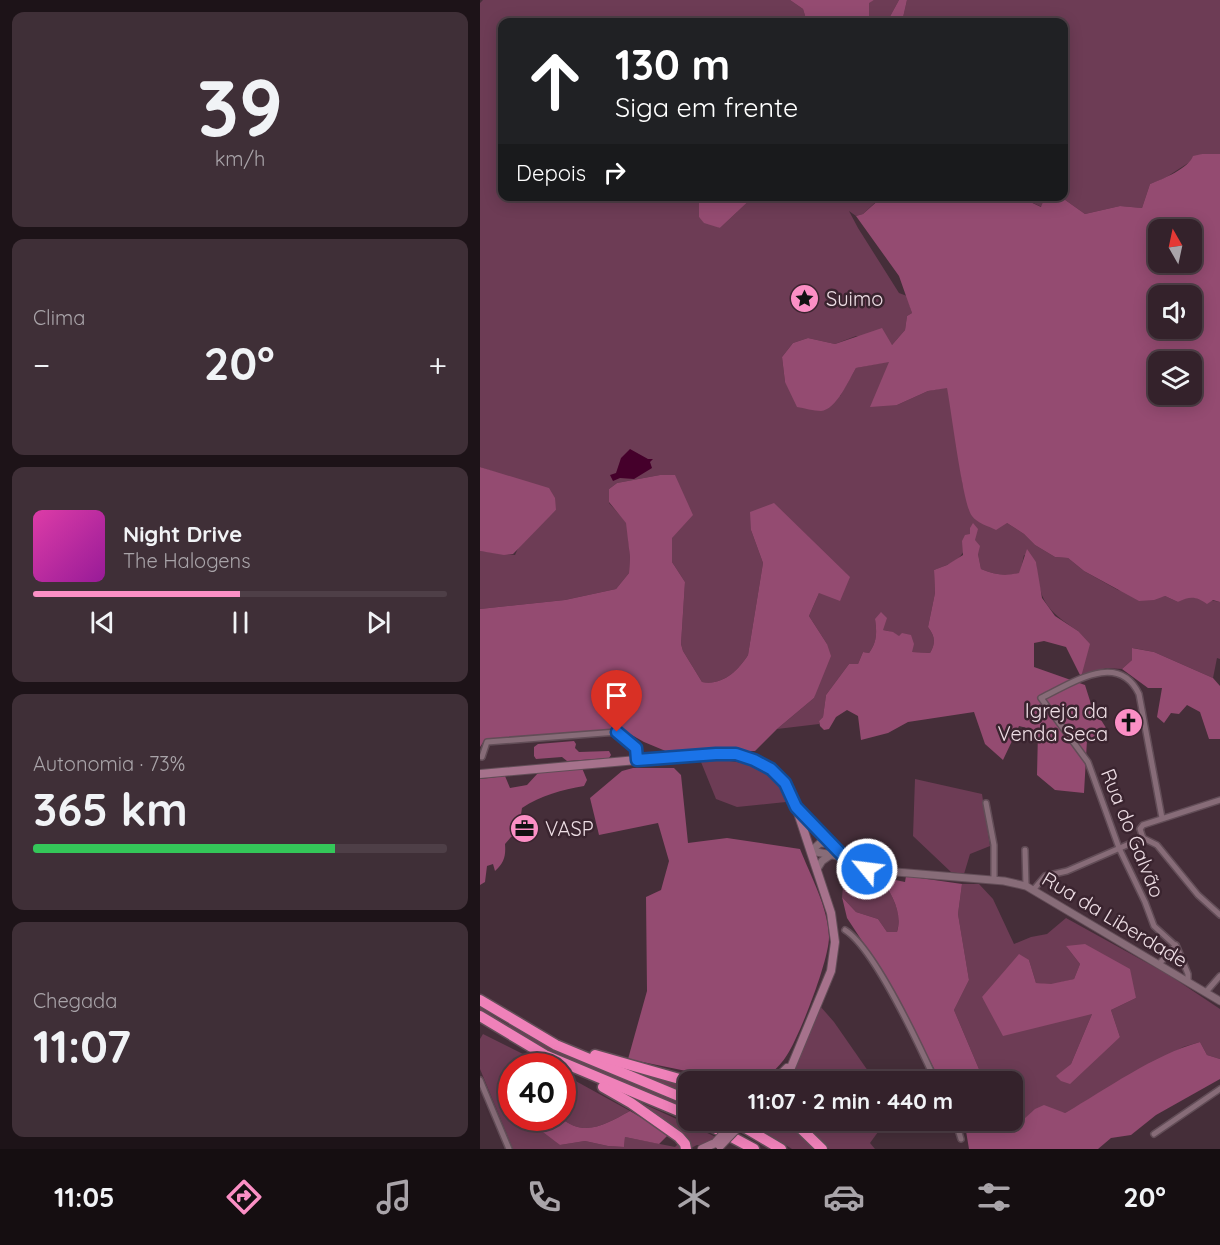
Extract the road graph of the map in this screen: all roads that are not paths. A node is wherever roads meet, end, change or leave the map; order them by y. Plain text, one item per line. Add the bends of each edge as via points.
1 (482, 757) dead end
2 (637, 760) junction
3 (480, 774) edge
4 (1220, 800) edge
5 (986, 803) dead end
6 (796, 807) junction
7 (1162, 818) junction
8 (1143, 838) junction
9 (831, 844) junction
10 (1119, 848) junction
11 (1025, 850) dead end
12 (811, 851) junction
13 (832, 854) junction
14 (845, 858) junction
15 (817, 870) junction
16 (994, 880) junction
17 (1030, 887) junction
18 (1220, 915) edge
19 (845, 930) dead end
20 (1176, 945) junction
21 (1159, 964) junction
22 (1220, 976) edge
23 (1188, 981) junction
24 (1206, 992) junction
25 (480, 1000) edge
26 (1220, 1000) edge
27 (480, 1016) edge
28 (520, 1025) junction
29 (542, 1053) edge
30 (794, 1059) junction
31 (576, 1068) edge
32 (785, 1071) edge
33 (789, 1071) edge
34 (930, 1071) edge
35 (576, 1074) edge
36 (678, 1079) edge
37 (480, 1080) edge
38 (1220, 1089) edge
39 (678, 1096) edge
40 (678, 1111) edge
41 (720, 1131) edge
42 (727, 1131) edge
43 (734, 1131) edge
44 (752, 1131) edge
45 (803, 1131) edge
46 (959, 1131) edge
47 (1154, 1134) dead end
48 (962, 1139) dead end
49 (718, 1146) edge
50 (509, 1149) edge
51 (686, 1149) edge
52 (702, 1149) edge
53 (754, 1149) edge
54 (781, 1149) edge
55 (822, 1149) edge

1 - 2 street via 487,742 617,732 636,748
2 - 3 main road
2 - 6 main road via 736,754 771,769 785,783
4 - 7 street
5 - 16 street via 994,845
6 - 9 street, Rua da Liberdade
6 - 12 main road
7 - 8 street via 1143,825
7 - 10 street, Rua do Galvão via 1136,687 1119,674 1099,672 1041,698 1088,762
8 - 10 street
8 - 18 street via 1157,845
9 - 12 street via 820,843
9 - 14 street, Rua da Liberdade
10 - 17 street via 1067,871 1045,876
10 - 20 street, Rua do Galvão via 1154,927
11 - 17 street
12 - 13 street
12 - 15 main road
13 - 14 street
13 - 15 street
14 - 16 street, Rua da Liberdade via 872,870
15 - 30 main road via 834,927 835,951 825,987
16 - 17 street, Rua da Liberdade
17 - 21 street, Rua da Liberdade
19 - 34 street via 855,936 887,986
20 - 21 street
20 - 23 street, Rua do Galvão
21 - 23 street, Rua da Liberdade
22 - 24 street
23 - 24 street, Rua da Liberdade
24 - 26 street, Rua da Liberdade
25 - 28 highway
27 - 29 highway
28 - 36 highway via 600,1056
28 - 39 highway via 584,1057
30 - 32 main road
30 - 33 main road
31 - 40 highway
35 - 51 highway via 644,1111 682,1139
37 - 50 street
38 - 47 street
41 - 53 highway
42 - 49 main road, bridge
43 - 49 main road, bridge
44 - 54 highway
45 - 55 highway
46 - 48 street
49 - 52 main road

